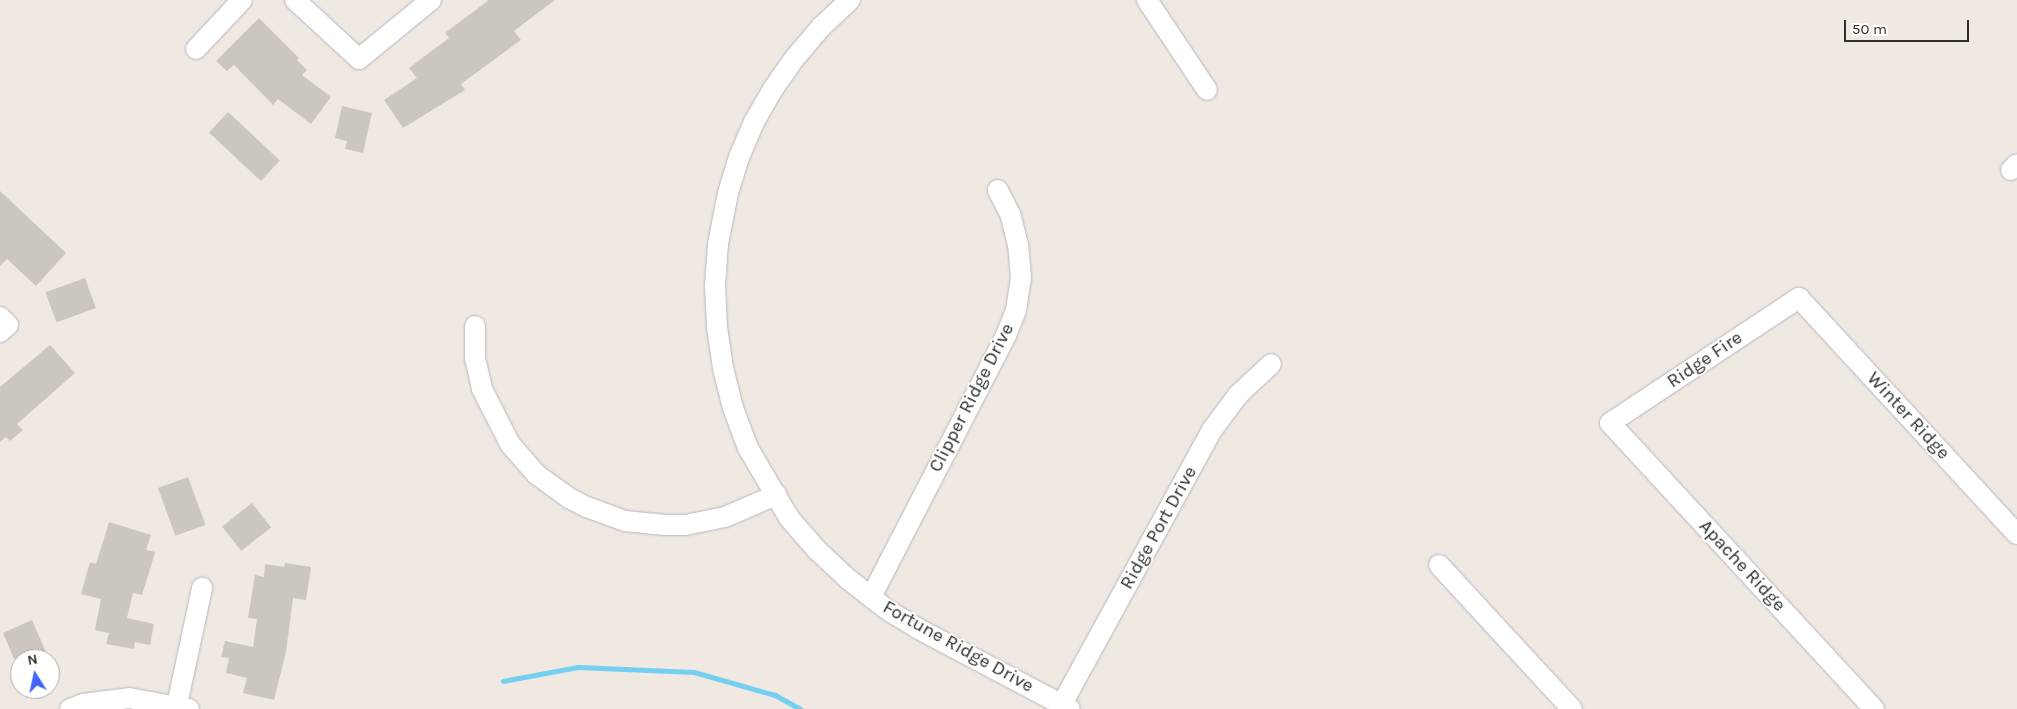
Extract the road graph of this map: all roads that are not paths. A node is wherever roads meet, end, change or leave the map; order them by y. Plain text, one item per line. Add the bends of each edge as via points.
1 (242, 0) edge
2 (295, 0) edge
3 (431, 0) edge
4 (850, 0) edge
5 (1147, 0) edge
6 (196, 49) dead end
7 (1207, 90) dead end
8 (998, 190) dead end
9 (1799, 298) joint
10 (475, 326) dead end
11 (1271, 364) dead end
12 (1610, 423) joint
13 (776, 495) junction
14 (2017, 534) edge
15 (1439, 565) dead end
16 (202, 588) dead end
17 (871, 597) junction
18 (1066, 706) edge
19 (183, 707) edge
20 (70, 709) edge
21 (1572, 709) edge
22 (1874, 709) edge

1 - 6 street
2 - 3 street via 360,59
4 - 13 street, Fortune Ridge Drive via 794,58 754,122 728,193 718,244 716,302 723,368 748,448
5 - 7 street
8 - 17 street, Clipper Ridge Drive via 1010,214 1018,245 1020,278 1016,310
9 - 12 street, Ridge Fire
9 - 14 street, Winter Ridge
10 - 13 street via 475,358 482,389 510,444 536,474 586,508 625,520 685,525 725,517
11 - 18 street, Ridge Port Drive via 1238,395 1212,430
12 - 22 street, Apache Ridge
13 - 17 street, Fortune Ridge Drive via 789,518 817,550
15 - 21 street
16 - 19 street
17 - 18 street, Fortune Ridge Drive via 917,628
19 - 20 street via 129,698 83,704

